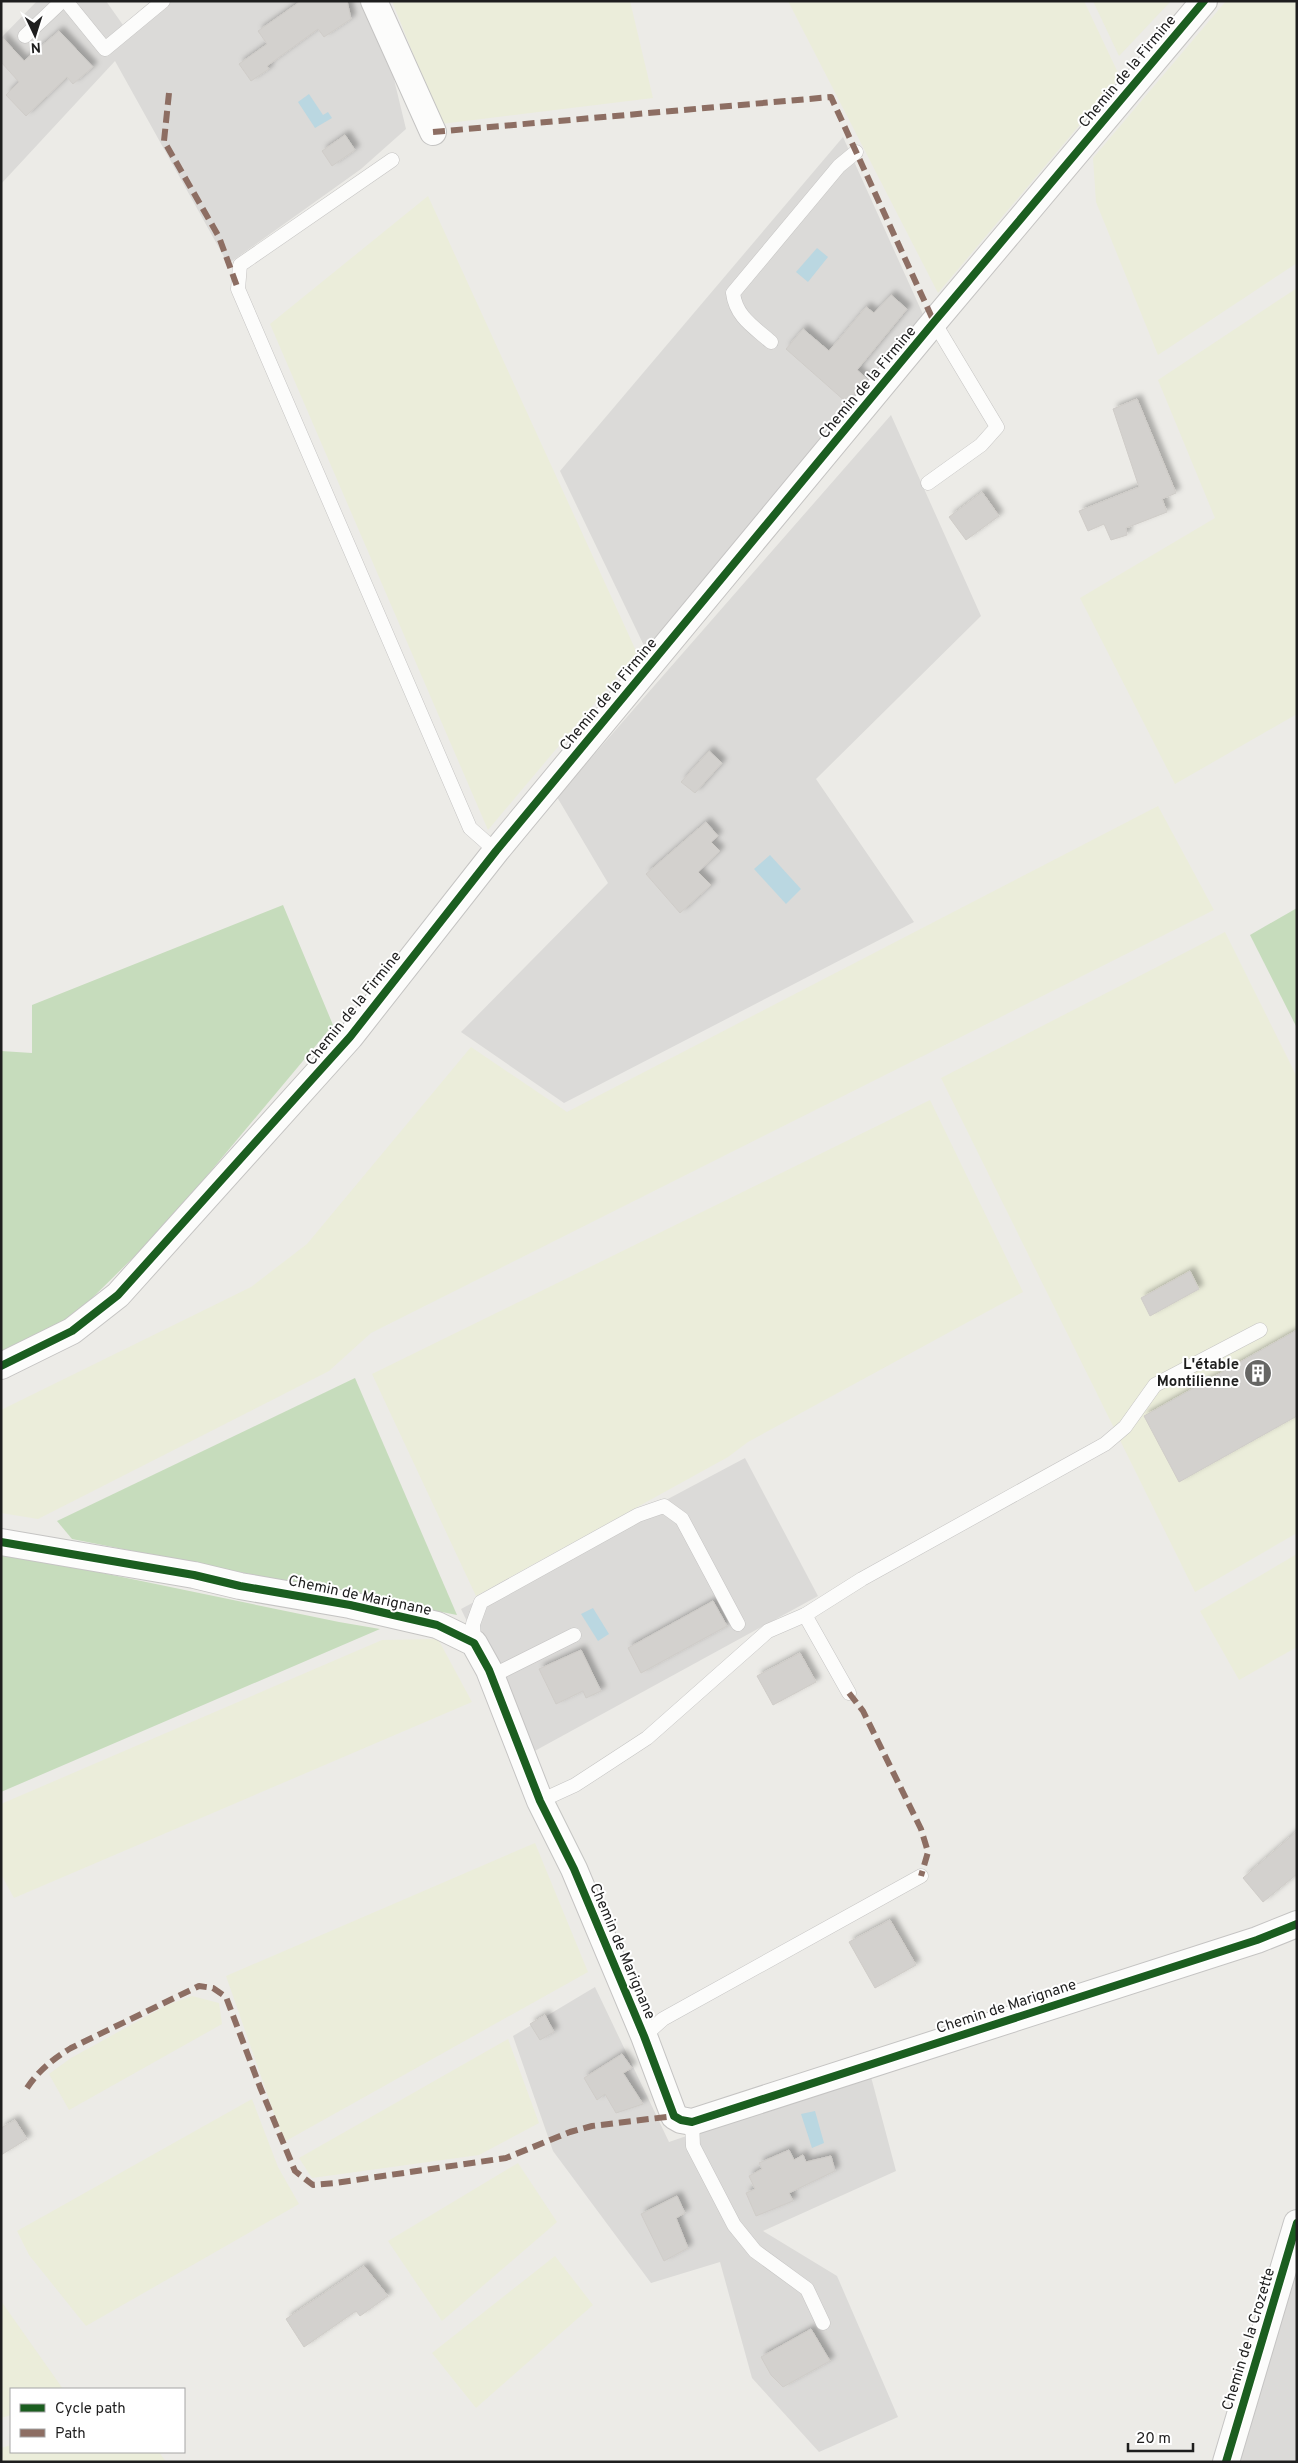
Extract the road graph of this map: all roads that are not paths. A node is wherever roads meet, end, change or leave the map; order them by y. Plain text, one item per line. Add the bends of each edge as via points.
1 (62, 1) edge
2 (66, 1) edge
3 (164, 1) edge
4 (374, 1) edge
5 (1204, 1) edge
6 (25, 36) dead end
7 (433, 132) dead end
8 (856, 152) dead end
9 (392, 160) dead end
10 (934, 322) junction
11 (771, 342) dead end
12 (928, 483) dead end
13 (496, 851) junction
14 (1260, 1330) dead end
15 (1, 1366) edge
16 (1, 1542) edge
17 (805, 1615) junction
18 (738, 1624) dead end
19 (574, 1635) dead end
20 (474, 1644) junction
21 (492, 1676) junction
22 (849, 1693) dead end
23 (540, 1801) junction
24 (921, 1876) dead end
25 (1297, 1924) edge
26 (644, 2036) junction
27 (692, 2122) junction
28 (1297, 2223) edge
29 (823, 2323) dead end
30 (1226, 2462) edge

1 - 6 lane
2 - 3 lane via 105,48
4 - 7 street
5 - 10 street, Chemin de la Firmine
8 - 11 lane via 839,166 733,293 741,316
9 - 13 lane via 240,265 238,289 470,828
10 - 12 lane via 997,427 981,445
10 - 13 street, Chemin de la Firmine
13 - 15 street, Chemin de la Firmine via 350,1036 118,1295 72,1331
14 - 17 lane via 1155,1385 1125,1427 1105,1444 862,1579
16 - 20 street, Chemin de Marignane via 350,1604 436,1625
17 - 22 lane
17 - 23 lane via 768,1631 646,1738 575,1785
18 - 20 lane via 682,1519 664,1506 638,1515 481,1602 473,1624
19 - 21 lane
20 - 21 street, Chemin de Marignane
21 - 23 street, Chemin de Marignane
23 - 26 street, Chemin de Marignane via 574,1869
24 - 26 lane via 663,2020
25 - 27 street, Chemin de Marignane via 1257,1940
26 - 27 street, Chemin de Marignane via 674,2116
27 - 29 lane via 693,2146 734,2225 755,2251 807,2289
28 - 30 street, Chemin de la Crozette

